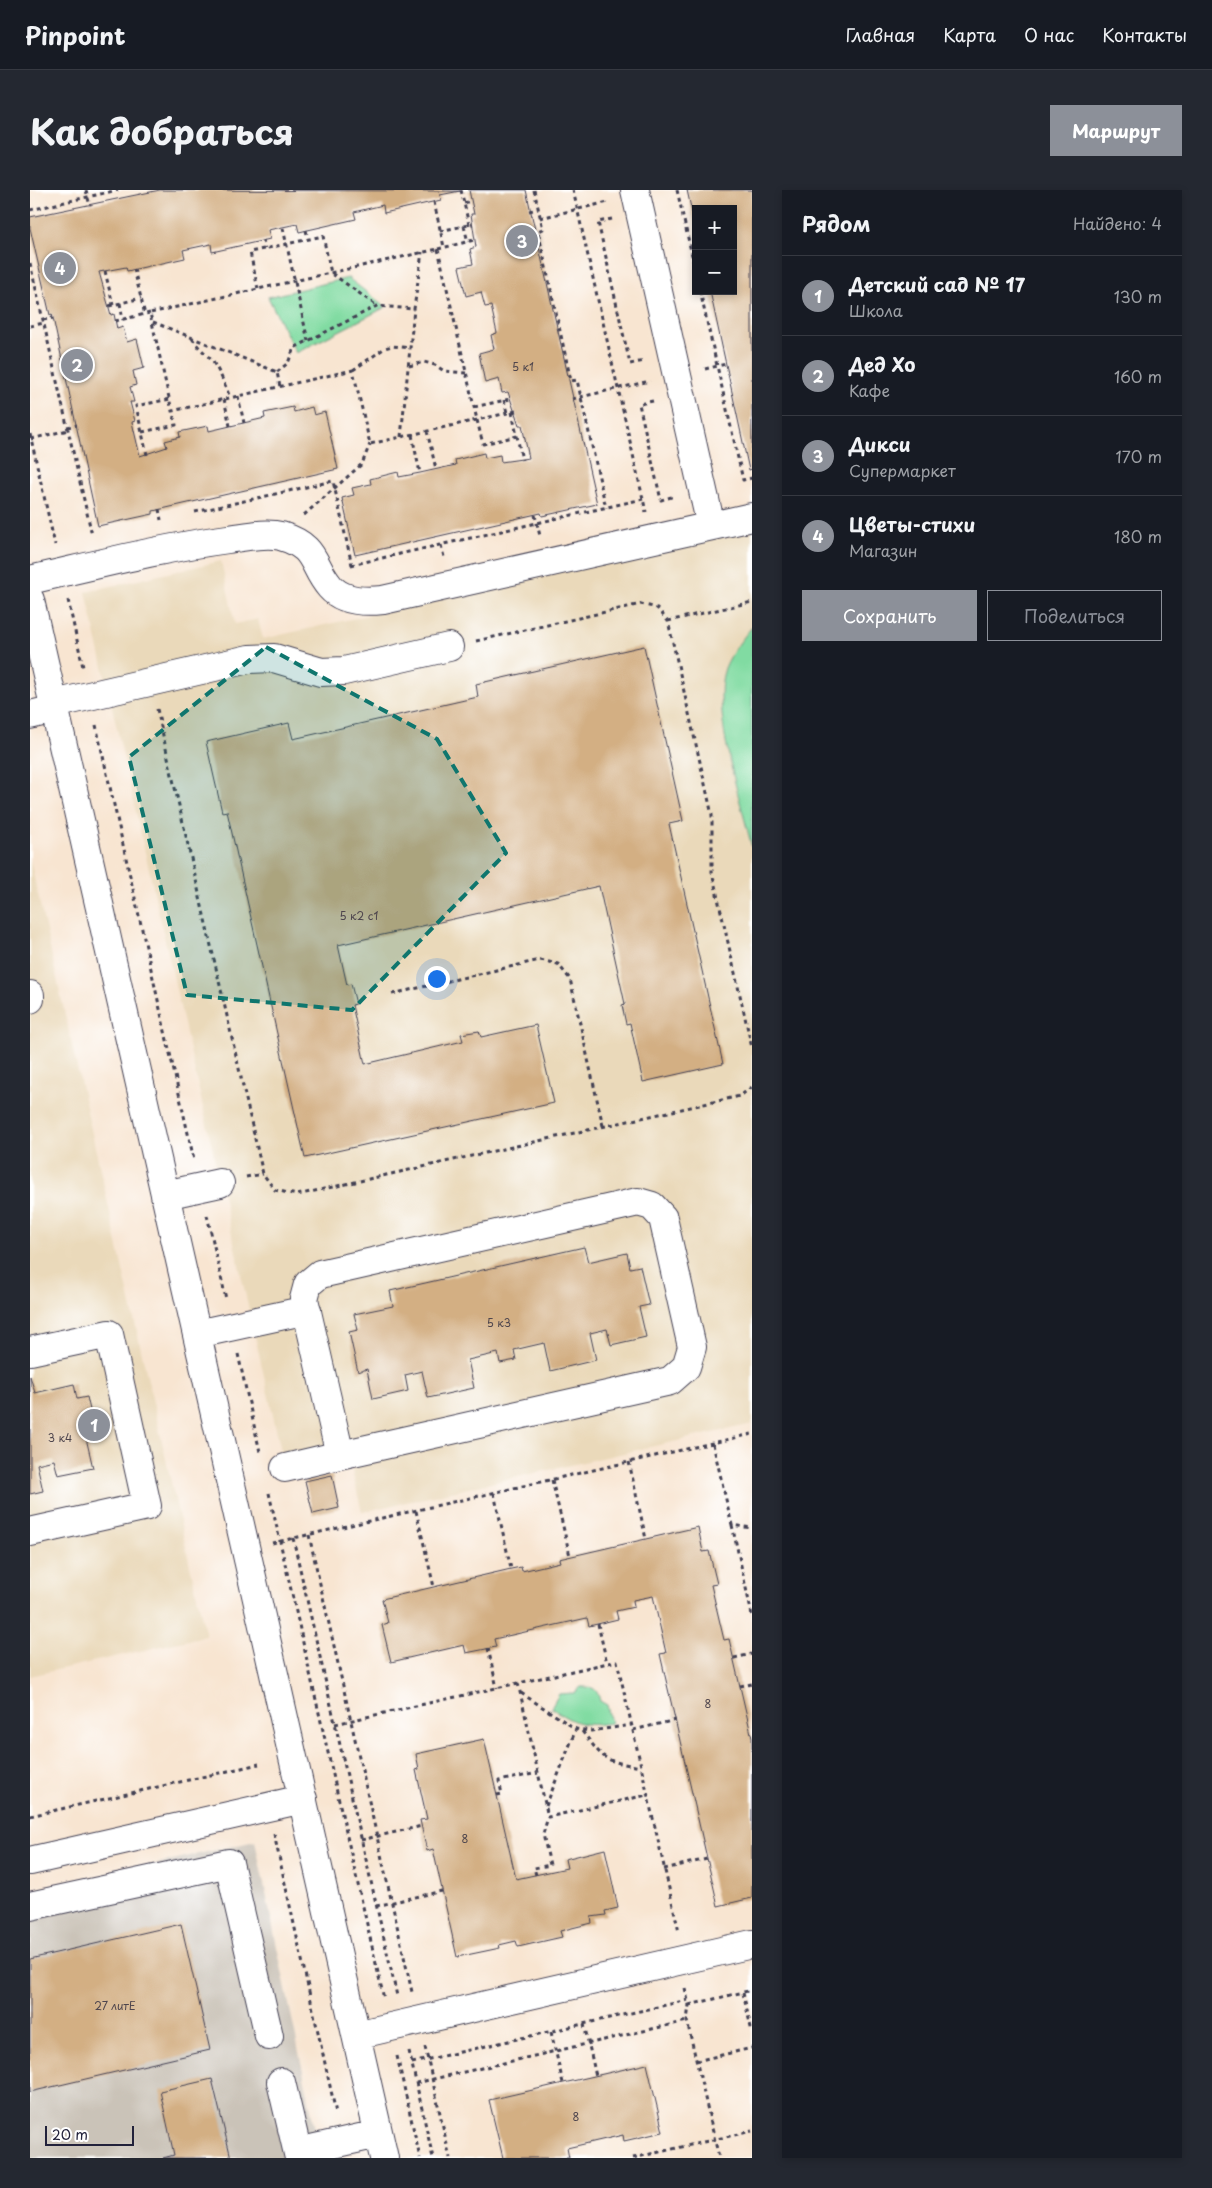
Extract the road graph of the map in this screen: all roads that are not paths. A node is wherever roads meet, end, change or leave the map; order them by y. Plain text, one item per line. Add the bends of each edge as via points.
1 (635, 190) edge
2 (752, 517) edge
3 (711, 526) junction
4 (30, 580) edge
5 (30, 600) edge
6 (449, 647) road end
7 (46, 709) edge
8 (30, 995) edge
9 (30, 999) edge
10 (210, 1185) road end
11 (165, 1196) junction
12 (307, 1310) junction
13 (197, 1334) junction
14 (30, 1352) edge
15 (340, 1455) junction
16 (285, 1468) dead end
17 (30, 1532) edge
18 (303, 1799) junction
19 (30, 1861) edge
20 (30, 1906) edge
21 (752, 1944) edge
22 (356, 2034) junction
23 (268, 2036) dead end
24 (281, 2082) dead end
25 (381, 2146) edge
26 (298, 2155) edge

1 - 3 street
2 - 3 street
3 - 4 street via 364,602 344,597 330,587 309,551 282,537 268,534 186,544
5 - 7 street
6 - 7 street via 344,671 322,672 274,658 249,659
7 - 11 street
8 - 9 street
10 - 11 street
11 - 13 street
12 - 13 street
12 - 15 street
12 - 15 street via 304,1299 308,1284 320,1274 638,1202 652,1206 663,1218 692,1347 686,1367 670,1381
13 - 18 street
14 - 17 street via 109,1334 147,1506
15 - 16 street
18 - 19 street
18 - 22 street
20 - 23 street via 229,1863
21 - 22 street
22 - 25 street
24 - 26 street
25 - 26 street via 342,2142

